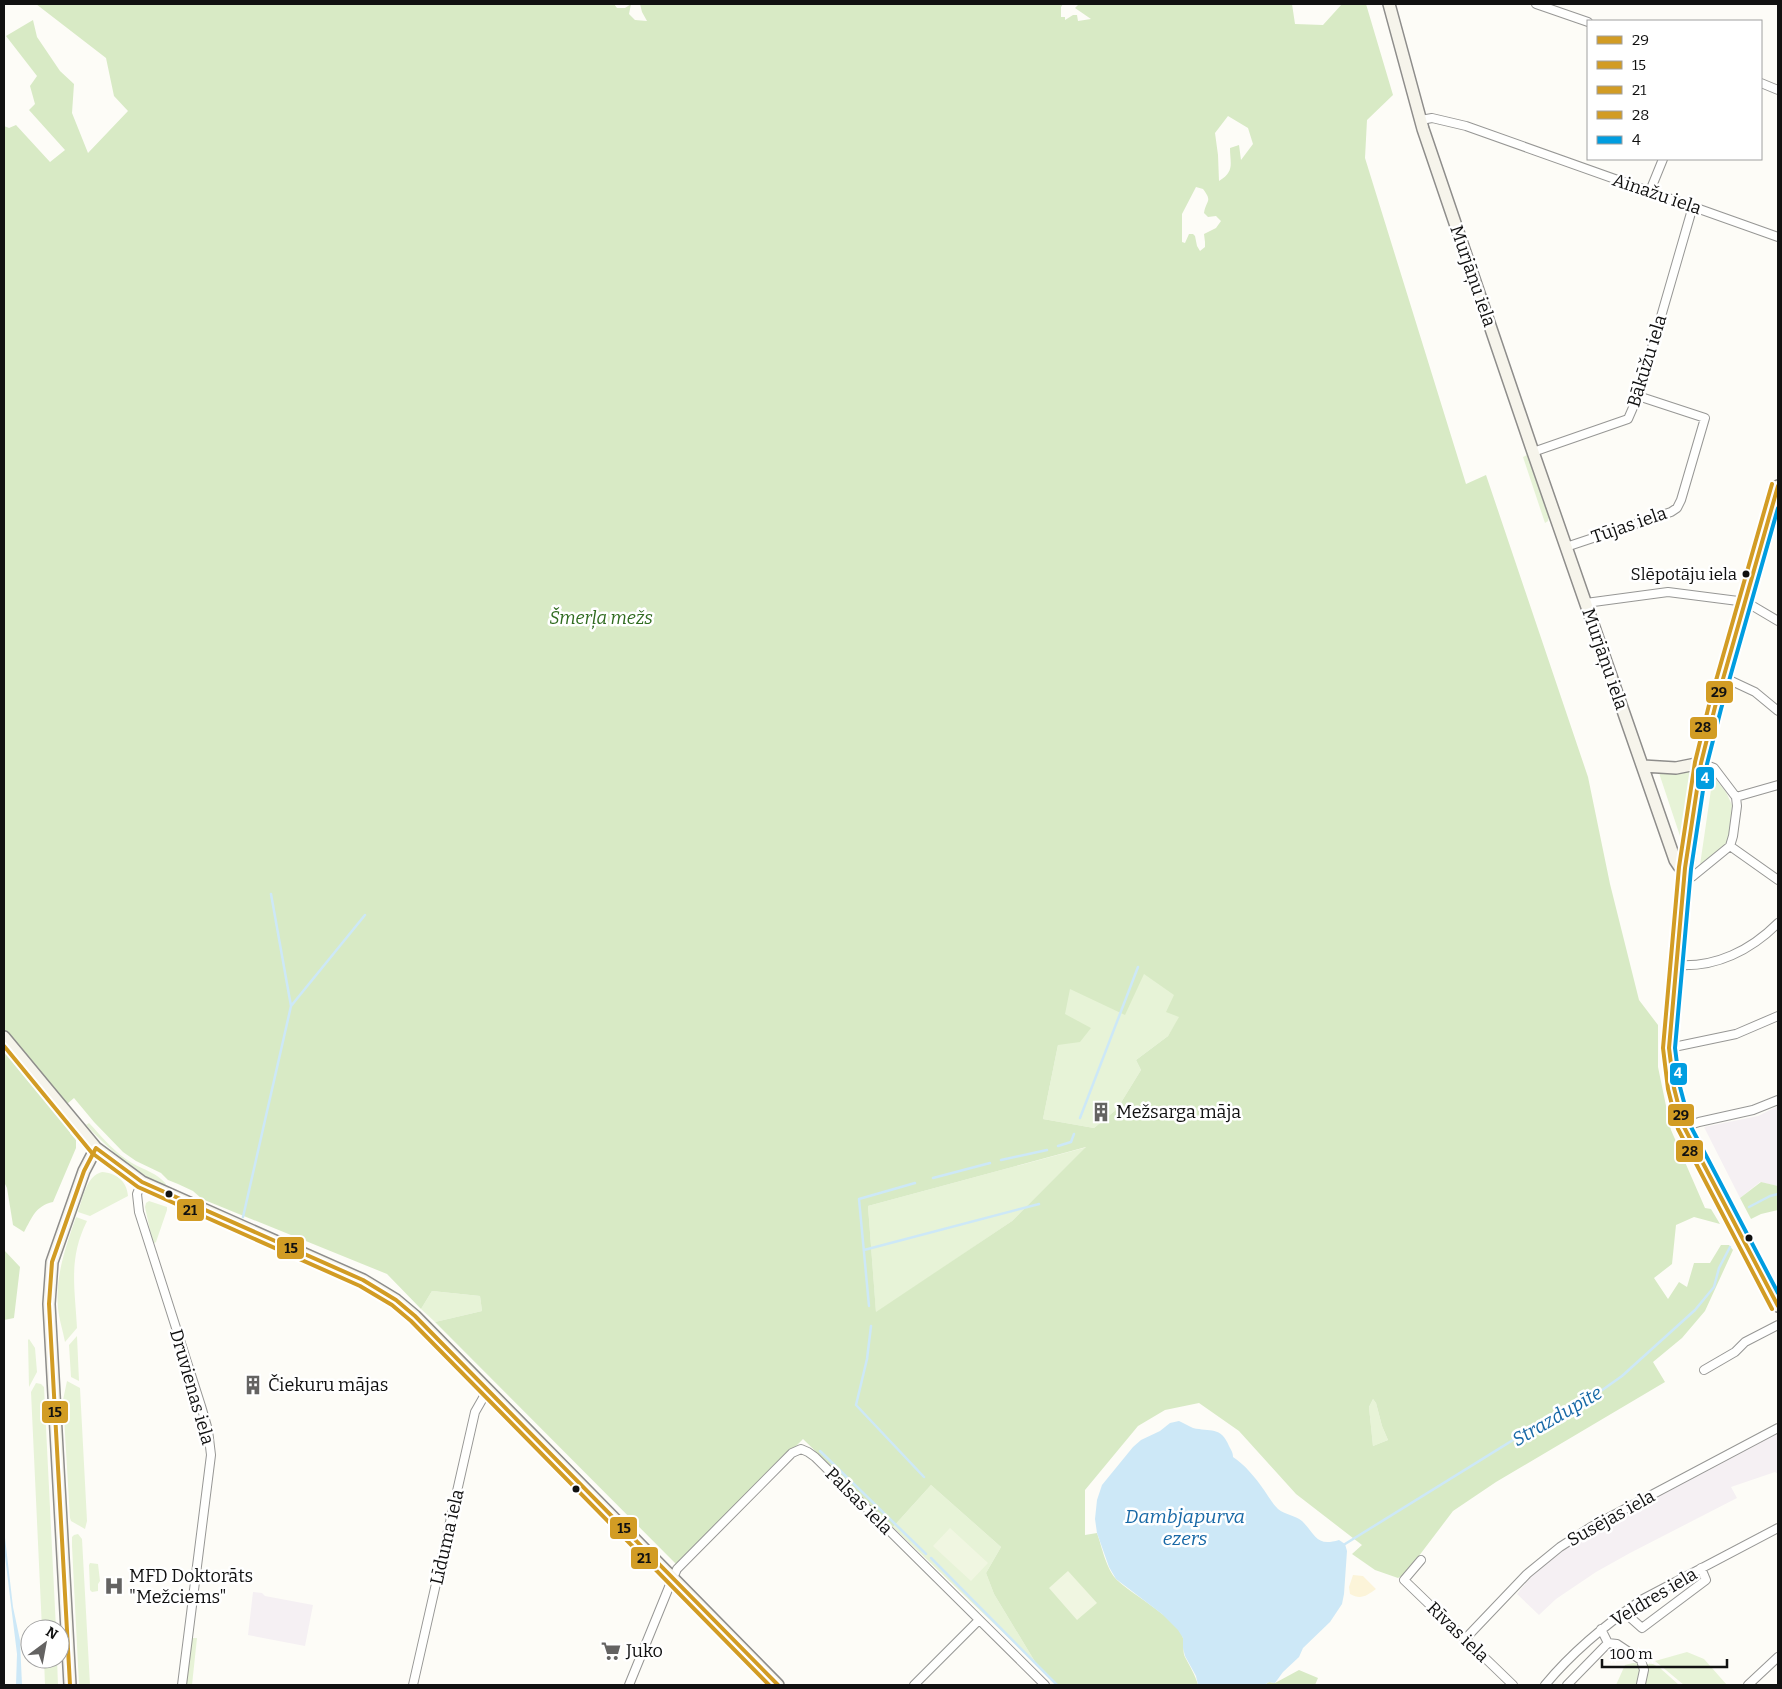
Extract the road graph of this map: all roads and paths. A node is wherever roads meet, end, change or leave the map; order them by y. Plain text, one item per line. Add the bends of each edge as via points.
1 (1388, 4) edge
2 (1536, 4) edge
3 (1587, 22) edge
4 (1762, 83) edge
5 (1778, 90) edge
6 (1421, 120) junction
7 (1662, 160) edge
8 (1650, 191) junction
9 (1693, 206) junction
10 (1778, 236) edge
11 (1638, 396) junction
12 (1533, 452) junction
13 (1778, 486) edge
14 (1566, 547) junction
15 (1746, 602) junction
16 (1586, 603) junction
17 (1778, 621) edge
18 (1723, 677) junction
19 (1778, 711) edge
20 (1701, 763) junction
21 (1642, 766) junction
22 (1778, 785) edge
23 (1736, 797) junction
24 (1730, 846) junction
25 (1685, 874) junction
26 (1778, 880) edge
27 (1778, 923) edge
28 (1676, 965) junction
29 (1778, 1016) edge
30 (4, 1038) edge
31 (1669, 1048) junction
32 (1778, 1100) edge
33 (1684, 1127) junction
34 (96, 1148) junction
35 (142, 1182) junction
36 (1778, 1306) edge
37 (1778, 1325) edge
38 (1704, 1370) dead end
39 (489, 1392) junction
40 (1778, 1428) edge
41 (1778, 1528) edge
42 (1421, 1560) dead end
43 (1701, 1568) junction
44 (673, 1578) junction
45 (1624, 1612) junction
46 (979, 1620) junction
47 (1601, 1629) junction
48 (1465, 1639) junction
49 (1608, 1643) junction
50 (1778, 1657) edge
51 (1641, 1684) dead end
52 (70, 1685) edge
53 (182, 1685) edge
54 (413, 1685) edge
55 (629, 1685) edge
56 (778, 1685) edge
57 (914, 1685) edge
58 (1045, 1685) edge
59 (1513, 1685) edge
60 (1545, 1685) edge
61 (1567, 1685) edge
62 (1748, 1685) edge

1 - 6 street, Murjāņu iela
2 - 3 street
4 - 5 street
6 - 8 street, Ainažu iela via 1432,118 1466,126
6 - 12 street, Murjāņu iela
7 - 8 street
8 - 9 street, Ainažu iela
9 - 10 street, Ainažu iela
9 - 11 street, Bākūžu iela
11 - 12 street, Bākūžu iela via 1628,419
11 - 14 street, Tūjas iela via 1705,418 1681,500 1671,512
12 - 14 street, Murjāņu iela
13 - 15 street
14 - 16 street, Murjāņu iela
15 - 16 street via 1668,592
15 - 17 street
15 - 18 street
16 - 21 street, Murjāņu iela
18 - 19 street via 1755,692
18 - 20 street
20 - 21 street via 1676,768
20 - 23 street via 1714,768
20 - 25 street
21 - 25 street, Murjāņu iela via 1675,860
22 - 23 street
23 - 24 street
24 - 25 street via 1692,877
24 - 26 street
25 - 28 street
27 - 28 street via 1750,947 1731,956 1695,966
28 - 31 street
29 - 31 street via 1736,1034
30 - 34 street
31 - 33 street via 1676,1104
32 - 33 street
33 - 36 street
34 - 35 street
34 - 52 street via 78,1187 50,1275
35 - 39 street via 374,1286 414,1316
35 - 53 street, Druvienas iela via 137,1194 139,1212 202,1406 211,1445
37 - 38 street via 1745,1342 1735,1352
39 - 44 street
39 - 54 street, Līduma iela via 476,1412
40 - 48 street, Susējas iela via 1591,1527 1560,1547 1527,1574
41 - 43 street, Veldres iela
42 - 48 street, Rīvas iela via 1404,1580
43 - 45 street, Veldres iela
43 - 45 street via 1706,1580 1642,1628
44 - 46 street, Palsas iela via 678,1569 792,1453 801,1450 815,1458
44 - 55 street, Palsas iela
44 - 56 street
45 - 47 street, Veldres iela
46 - 57 street
46 - 58 street, Palsas iela
47 - 49 street
47 - 60 street, Veldres iela
48 - 59 street, Rīvas iela
49 - 51 street via 1617,1644 1641,1660 1644,1670
49 - 61 street
50 - 62 street

